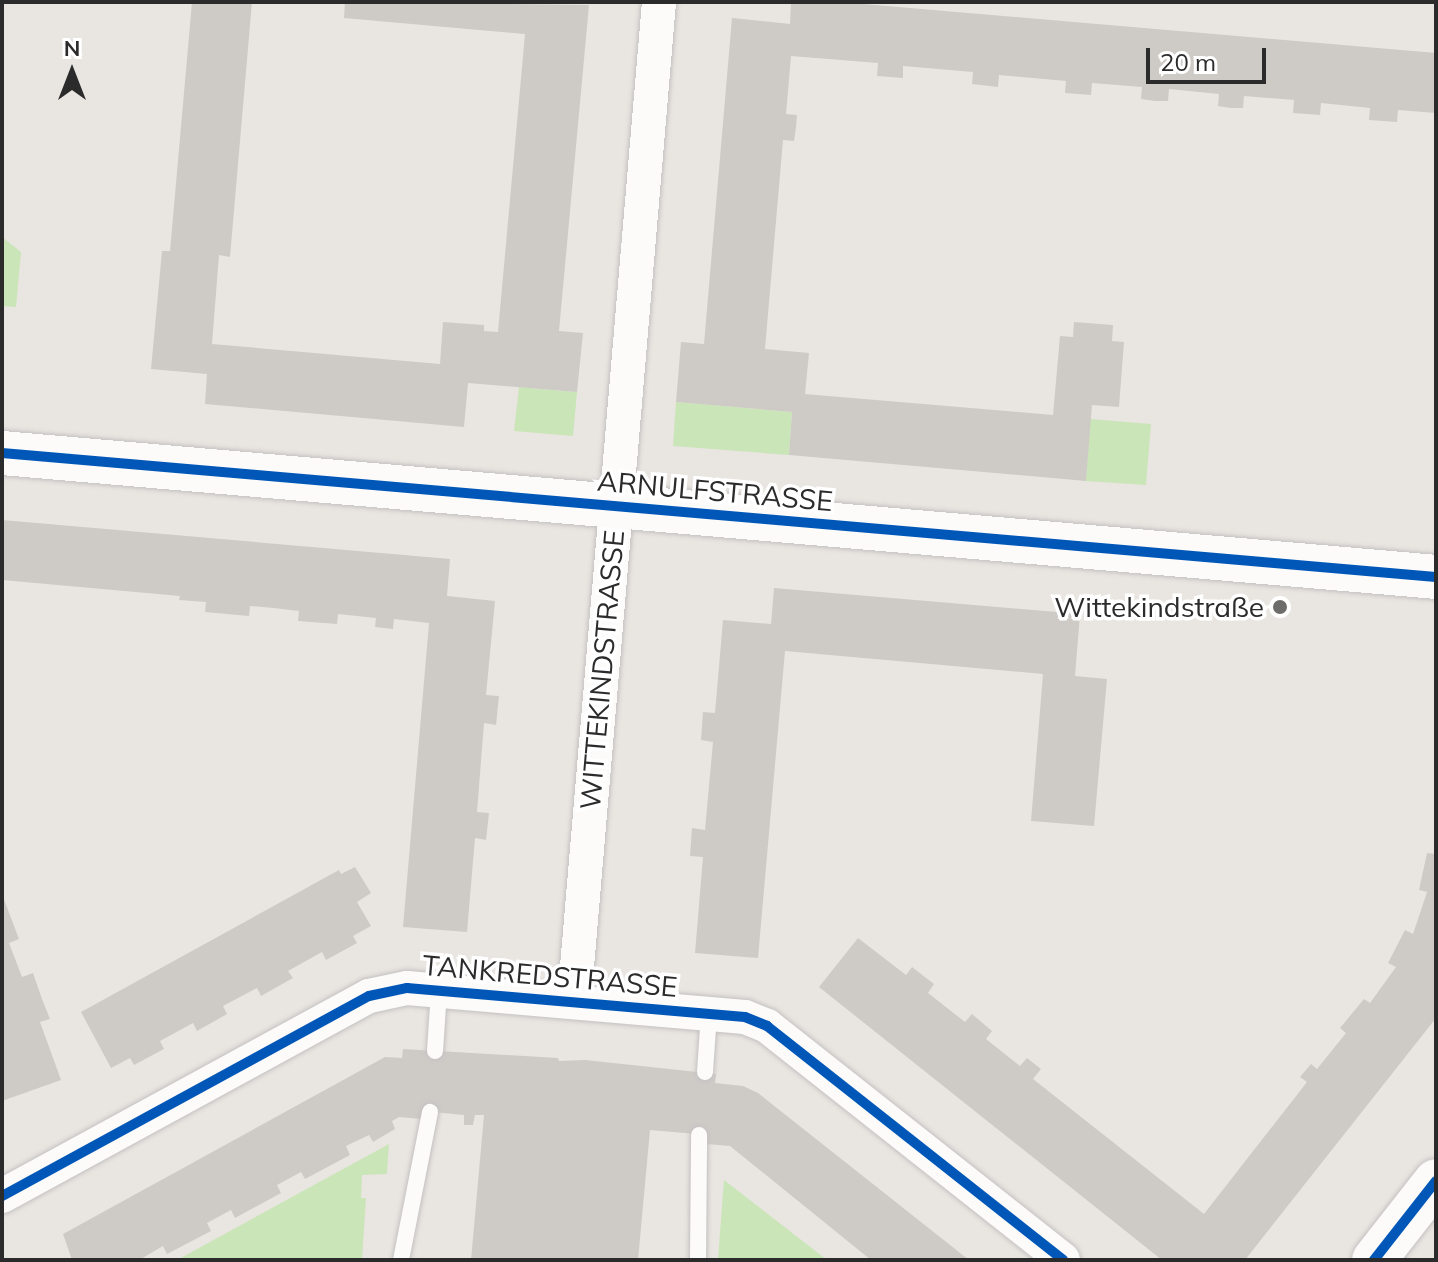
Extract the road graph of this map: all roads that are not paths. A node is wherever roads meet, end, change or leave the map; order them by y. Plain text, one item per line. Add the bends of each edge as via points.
1 (659, 2) edge
2 (2, 453) edge
3 (617, 507) junction
4 (1432, 578) edge
5 (439, 990) junction
6 (574, 1002) junction
7 (709, 1014) junction
8 (435, 1051) dead end
9 (705, 1072) dead end
10 (430, 1112) dead end
11 (699, 1135) dead end
12 (1436, 1181) edge
13 (2, 1196) edge
14 (401, 1260) edge
15 (698, 1260) edge
16 (1063, 1260) edge
17 (1374, 1260) edge

1 - 3 street, WITTEKINDSTRASSE
2 - 3 main road, ARNULFSTRASSE
3 - 4 main road, ARNULFSTRASSE
3 - 6 street, WITTEKINDSTRASSE
5 - 6 street, TANKREDSTRASSE
5 - 8 lane
5 - 13 street, TANKREDSTRASSE via 407,988 369,996
6 - 7 street, TANKREDSTRASSE
7 - 9 lane
7 - 16 street, TANKREDSTRASSE via 745,1017 767,1026
10 - 14 lane
11 - 15 lane
12 - 17 main road

